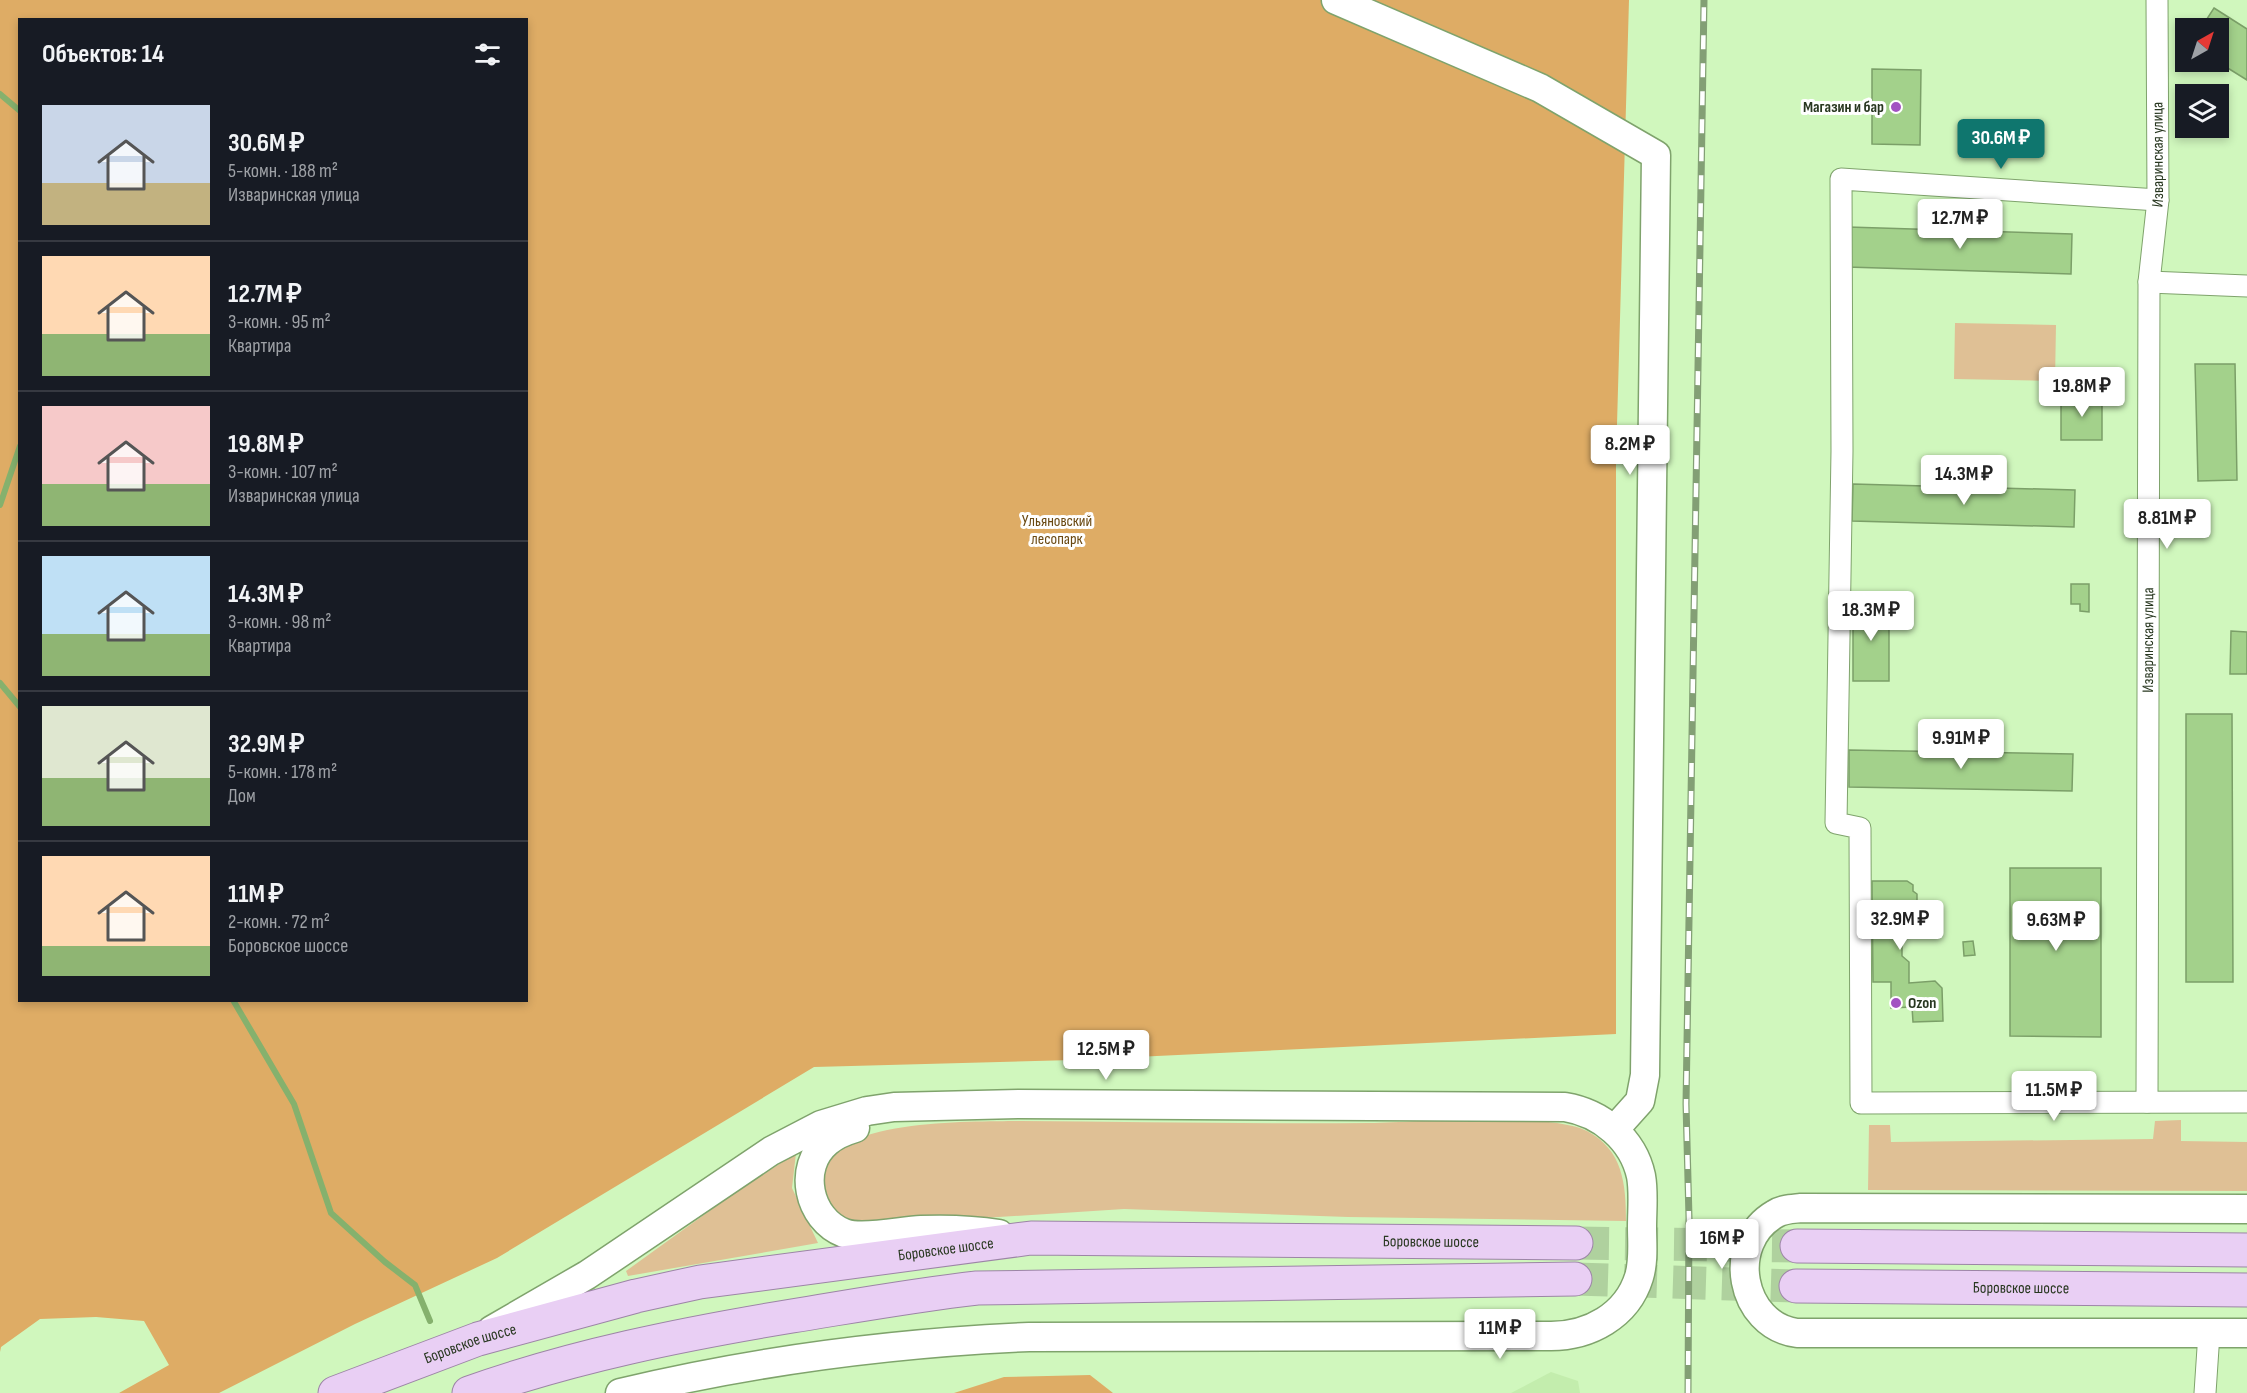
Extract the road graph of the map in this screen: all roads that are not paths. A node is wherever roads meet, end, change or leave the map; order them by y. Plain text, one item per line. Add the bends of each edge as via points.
1 (1336, 0) edge
2 (2157, 0) edge
3 (2158, 200) junction
4 (2149, 282) junction
5 (2247, 286) edge
6 (2147, 1102) junction
7 (2247, 1102) edge
8 (922, 1106) junction
9 (1614, 1130) junction
10 (2247, 1209) edge
11 (1031, 1238) junction
12 (1576, 1243) tunnel mouth
13 (1797, 1246) tunnel mouth
14 (2247, 1250) edge
15 (1575, 1279) tunnel mouth
16 (1796, 1286) tunnel mouth
17 (2247, 1290) edge
18 (2209, 1333) junction
19 (2247, 1333) edge
20 (478, 1339) junction
21 (335, 1393) edge
22 (469, 1393) edge
23 (621, 1393) edge
24 (2205, 1393) edge

1 - 9 street via 1539,88 1656,155 1646,1075 1640,1101
2 - 3 street, Изваринская улица
3 - 4 street, Изваринская улица
3 - 6 street via 1841,179 1842,451 1836,823 1860,828 1861,1103
4 - 5 street
4 - 6 street, Изваринская улица
6 - 7 street
8 - 9 street via 1553,1106 1580,1109
8 - 11 street via 839,1134 822,1147 812,1164 809,1187 824,1218 852,1235 922,1230
8 - 20 street via 867,1111 798,1136 751,1163 588,1275
9 - 23 street via 1632,1152 1641,1177 1642,1262 1635,1287 1619,1309 1601,1324 1578,1334 960,1340 786,1361
10 - 18 street via 1802,1208 1776,1213 1762,1224 1746,1256 1746,1287 1751,1302 1770,1324 1786,1332
11 - 12 main road, Боровское шоссе
11 - 20 main road, Боровское шоссе via 700,1282
13 - 14 main road
15 - 22 main road via 977,1288 717,1329 559,1363
16 - 17 main road, Боровское шоссе
18 - 19 street
18 - 24 street
20 - 21 main road, Боровское шоссе

